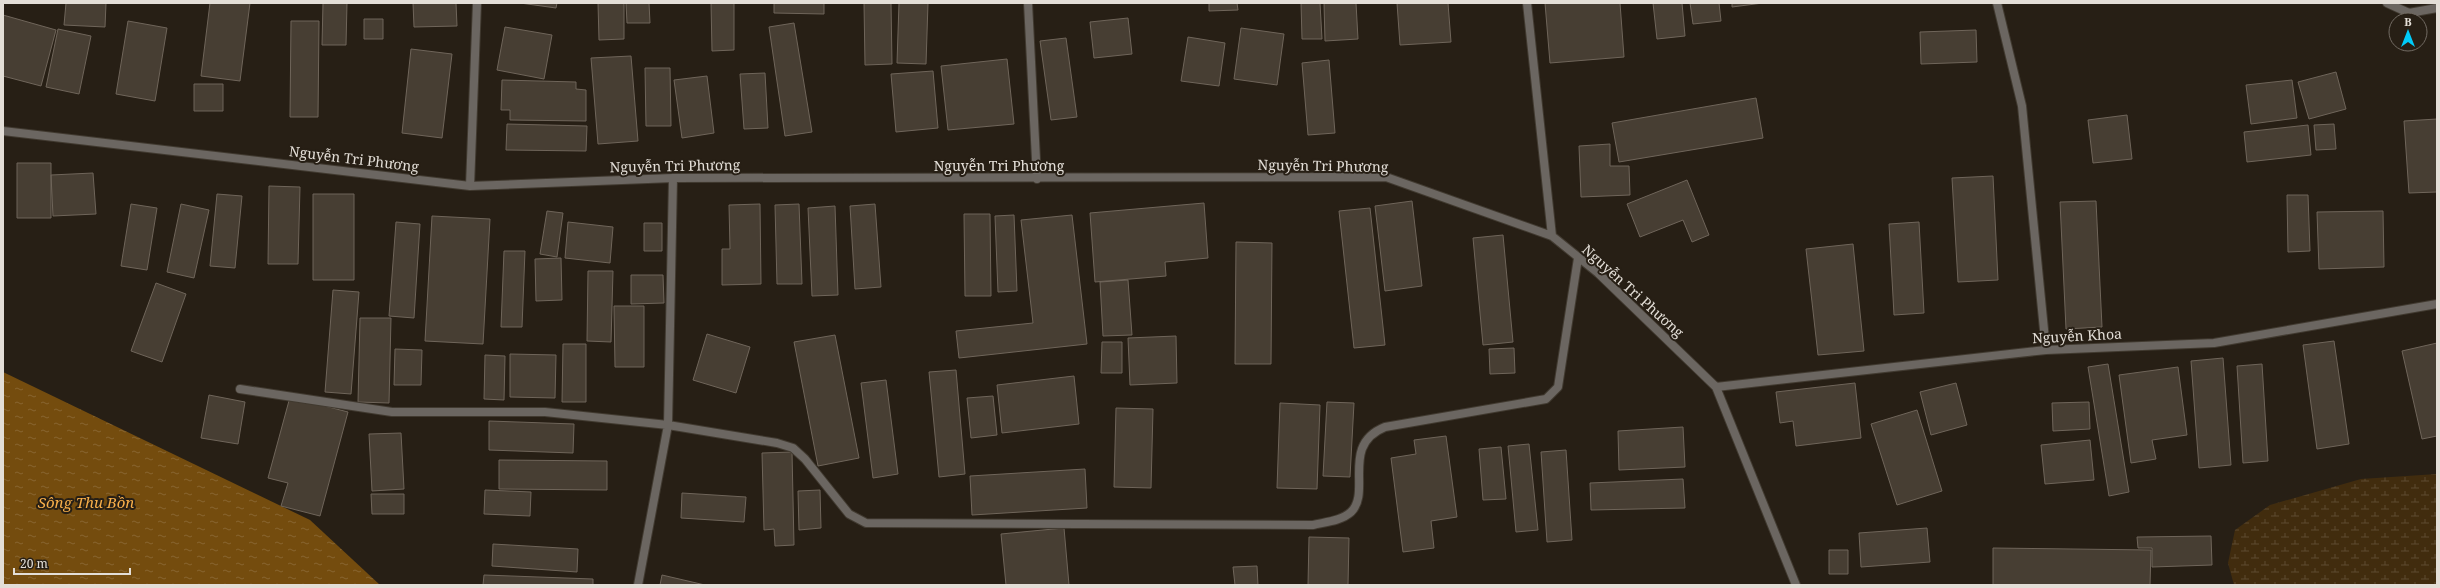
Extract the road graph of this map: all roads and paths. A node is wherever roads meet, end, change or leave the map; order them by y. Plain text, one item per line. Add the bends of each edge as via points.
1 (477, 3) edge
2 (1028, 3) edge
3 (1527, 3) edge
4 (1997, 3) edge
5 (2387, 3) edge
6 (2437, 8) edge
7 (3, 131) edge
8 (672, 178) junction
9 (1037, 179) junction
10 (470, 186) junction
11 (1552, 236) junction
12 (1578, 258) junction
13 (2437, 304) edge
14 (2046, 350) junction
15 (1716, 387) junction
16 (240, 389) dead end
17 (668, 425) junction
18 (638, 585) edge
19 (1796, 585) edge

1 - 10 street
2 - 9 street
3 - 11 street
4 - 14 street via 2022,106
5 - 6 street via 2409,13
7 - 10 street, Nguyễn Tri Phương
8 - 9 street, Nguyễn Tri Phương
8 - 10 street, Nguyễn Tri Phương
8 - 17 street
9 - 11 street, Nguyễn Tri Phương via 1386,177
11 - 12 street, Nguyễn Tri Phương
12 - 15 street, Nguyễn Tri Phương via 1598,273
12 - 17 street via 1556,391 1546,399 1385,427 1375,431 1365,443 1358,463 1358,496 1355,506 1350,512 1328,522 1313,525 866,523 849,514 805,459 793,448
13 - 14 street, Nguyễn Khoa via 2214,343
14 - 15 street, Nguyễn Khoa
15 - 19 street, Nguyễn Tri Phương
16 - 17 street via 392,412 545,412
17 - 18 street

